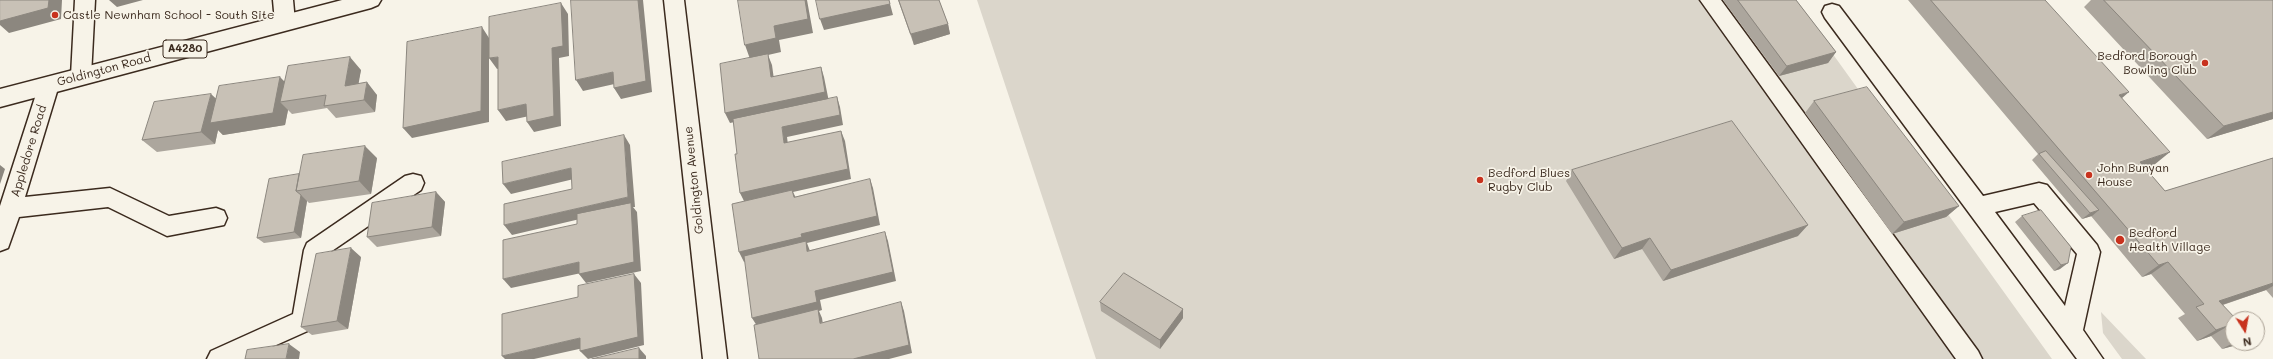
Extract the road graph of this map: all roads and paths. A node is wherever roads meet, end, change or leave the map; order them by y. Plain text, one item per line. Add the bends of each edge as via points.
1 (85, 0) edge
2 (283, 0) edge
3 (371, 0) edge
4 (674, 0) edge
5 (1710, 0) edge
6 (1832, 12) dead end
7 (285, 22) junction
8 (81, 76) junction
9 (49, 85) junction
10 (0, 98) edge
11 (413, 183) dead end
12 (1978, 207) junction
13 (11, 208) junction
14 (216, 218) dead end
15 (0, 241) edge
16 (2071, 331) junction
17 (219, 359) edge
18 (715, 359) edge
19 (1970, 359) edge
20 (2091, 359) edge

1 - 8 street
2 - 7 street
3 - 7 street, Goldington Road / A4280
4 - 18 street, Goldington Avenue
5 - 19 street
6 - 12 street
7 - 8 street, Goldington Road / A4280
8 - 9 street, Goldington Road / A4280
9 - 10 street, Goldington Road / A4280
9 - 13 street, Appledore Road
11 - 17 street via 315,250 304,321
12 - 16 street
12 - 16 street via 2039,192 2089,252
13 - 14 street via 110,197 167,226
13 - 15 street, Appledore Road
16 - 20 street

